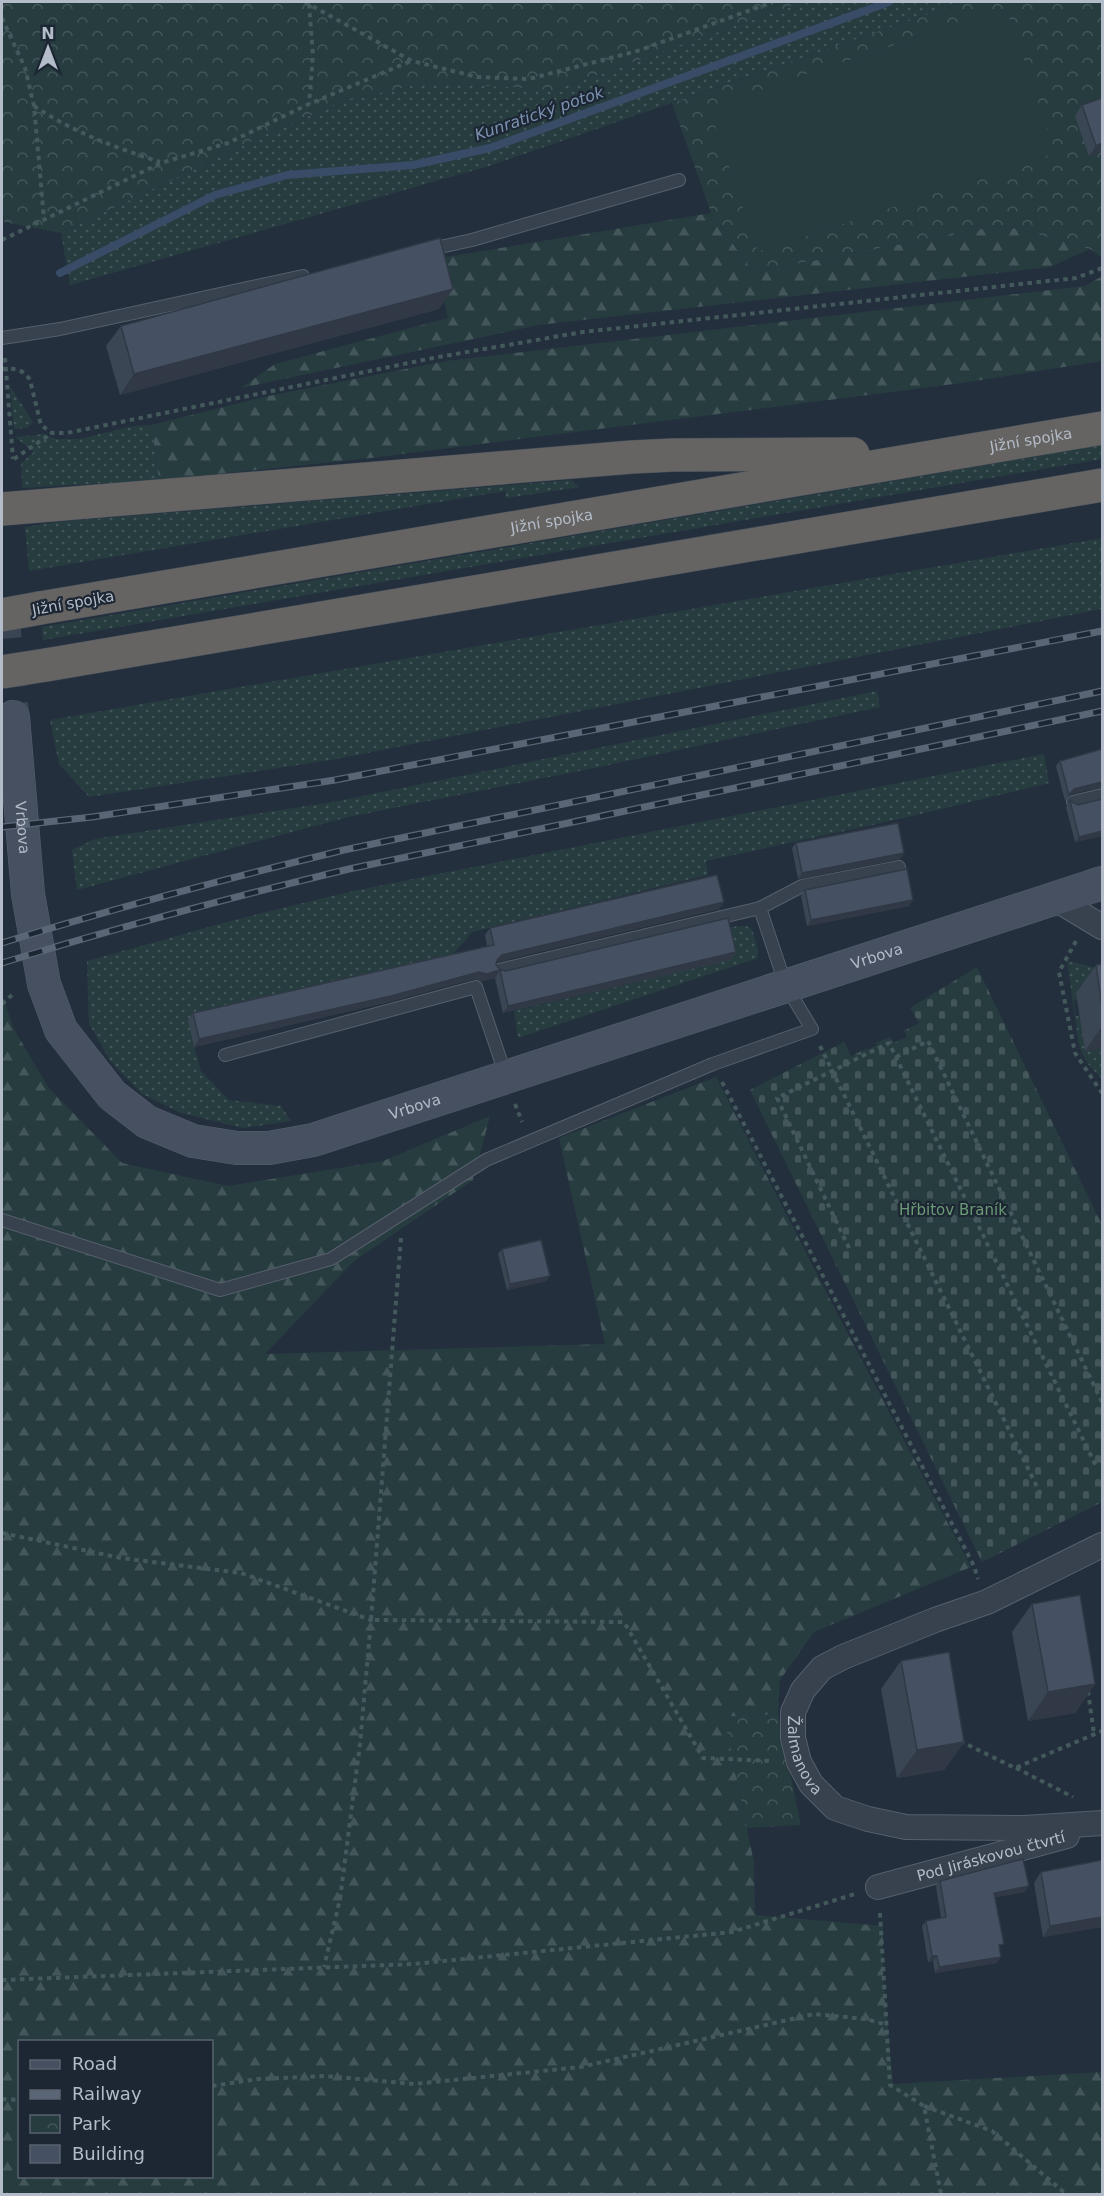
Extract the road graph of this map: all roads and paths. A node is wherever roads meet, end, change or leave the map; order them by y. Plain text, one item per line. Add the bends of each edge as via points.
1 (307, 2) edge
2 (772, 2) edge
3 (2, 18) edge
4 (412, 61) junction
5 (309, 104) junction
6 (34, 106) junction
7 (161, 163) junction
8 (679, 180) dead end
9 (44, 219) junction
10 (2, 240) edge
11 (414, 252) edge
12 (1102, 268) edge
13 (311, 274) edge
14 (2, 338) edge
15 (4, 369) edge
16 (1102, 428) edge
17 (52, 433) junction
18 (947, 454) junction
19 (1102, 485) edge
20 (15, 508) edge
21 (2, 615) edge
22 (2, 672) edge
23 (13, 717) tunnel mouth
24 (1102, 795) edge
25 (1073, 802) edge
26 (899, 867) dead end
27 (1102, 883) edge
28 (1054, 898) junction
29 (760, 908) junction
30 (1095, 923) edge
31 (499, 970) edge
32 (786, 986) junction
33 (12, 995) dead end
34 (2, 1004) edge
35 (812, 1029) junction
36 (225, 1055) dead end
37 (896, 1057) junction
38 (713, 1064) junction
39 (832, 1071) junction
40 (507, 1077) junction
41 (1102, 1093) edge
42 (403, 1213) junction
43 (2, 1220) edge
44 (849, 1248) dead end
45 (1102, 1402) edge
46 (1097, 1468) dead end
47 (1041, 1495) dead end
48 (2, 1533) edge
49 (1102, 1545) edge
50 (974, 1566) dead end
51 (371, 1620) junction
52 (1088, 1688) edge
53 (1102, 1731) edge
54 (1094, 1734) junction
55 (959, 1740) edge
56 (799, 1762) junction
57 (1015, 1768) junction
58 (1083, 1802) dead end
59 (1102, 1824) edge
60 (878, 1887) junction
61 (324, 1967) junction
62 (2, 1980) edge
63 (886, 2025) junction
64 (213, 2086) edge
65 (2, 2099) edge
66 (18, 2100) edge
67 (924, 2106) junction
68 (941, 2194) edge
69 (1066, 2194) edge

1 - 4 path
1 - 5 path via 313,55
2 - 4 path via 637,51 529,80 477,77
3 - 6 path via 25,68
4 - 5 path
5 - 7 path via 228,143
6 - 7 path via 60,123
6 - 9 path
7 - 9 path
8 - 11 lane via 472,240
9 - 10 path
12 - 17 path via 1076,278 583,332
13 - 14 lane
15 - 17 path via 19,370 28,376 41,425
15 - 17 path via 13,459
16 - 18 highway, Jižní spojka
18 - 20 highway via 673,455
18 - 21 highway, Jižní spojka, bridge
19 - 22 highway, bridge
23 - 40 main road, Vrbova via 28,894 44,984 61,1030 112,1095 147,1122 193,1141 269,1148 313,1140
24 - 25 lane
26 - 29 lane via 802,886
27 - 28 main road, Vrbova
28 - 30 street
28 - 32 main road, Vrbova
29 - 31 lane
29 - 32 lane
30 - 41 path via 1059,972 1075,1053
32 - 35 lane
32 - 40 main road, Vrbova
33 - 34 path
35 - 38 lane
35 - 39 path
36 - 40 lane via 476,987
37 - 39 path via 889,1042
37 - 45 path via 928,1041
37 - 46 path
38 - 42 lane via 486,1160
38 - 50 path
39 - 44 path via 777,1098
39 - 47 path
42 - 43 lane via 331,1259 220,1290
42 - 51 path
48 - 51 path via 121,1558 241,1573
49 - 56 street, Žalmanova via 987,1602 822,1668 793,1712 792,1738
51 - 56 path via 624,1622 703,1758
51 - 61 path via 340,1899
52 - 54 path
53 - 54 path
54 - 57 path
55 - 57 path
56 - 59 street, Žalmanova via 811,1784 835,1808 906,1827
57 - 58 path
59 - 60 street, Pod Jiráskovou čtvrtí
60 - 61 path via 732,1932 414,1965
60 - 63 path
61 - 62 path
63 - 64 path via 814,2014 581,2067 414,2084 325,2076
63 - 67 path via 890,2085
65 - 66 path
67 - 68 path
67 - 69 path via 992,2131

